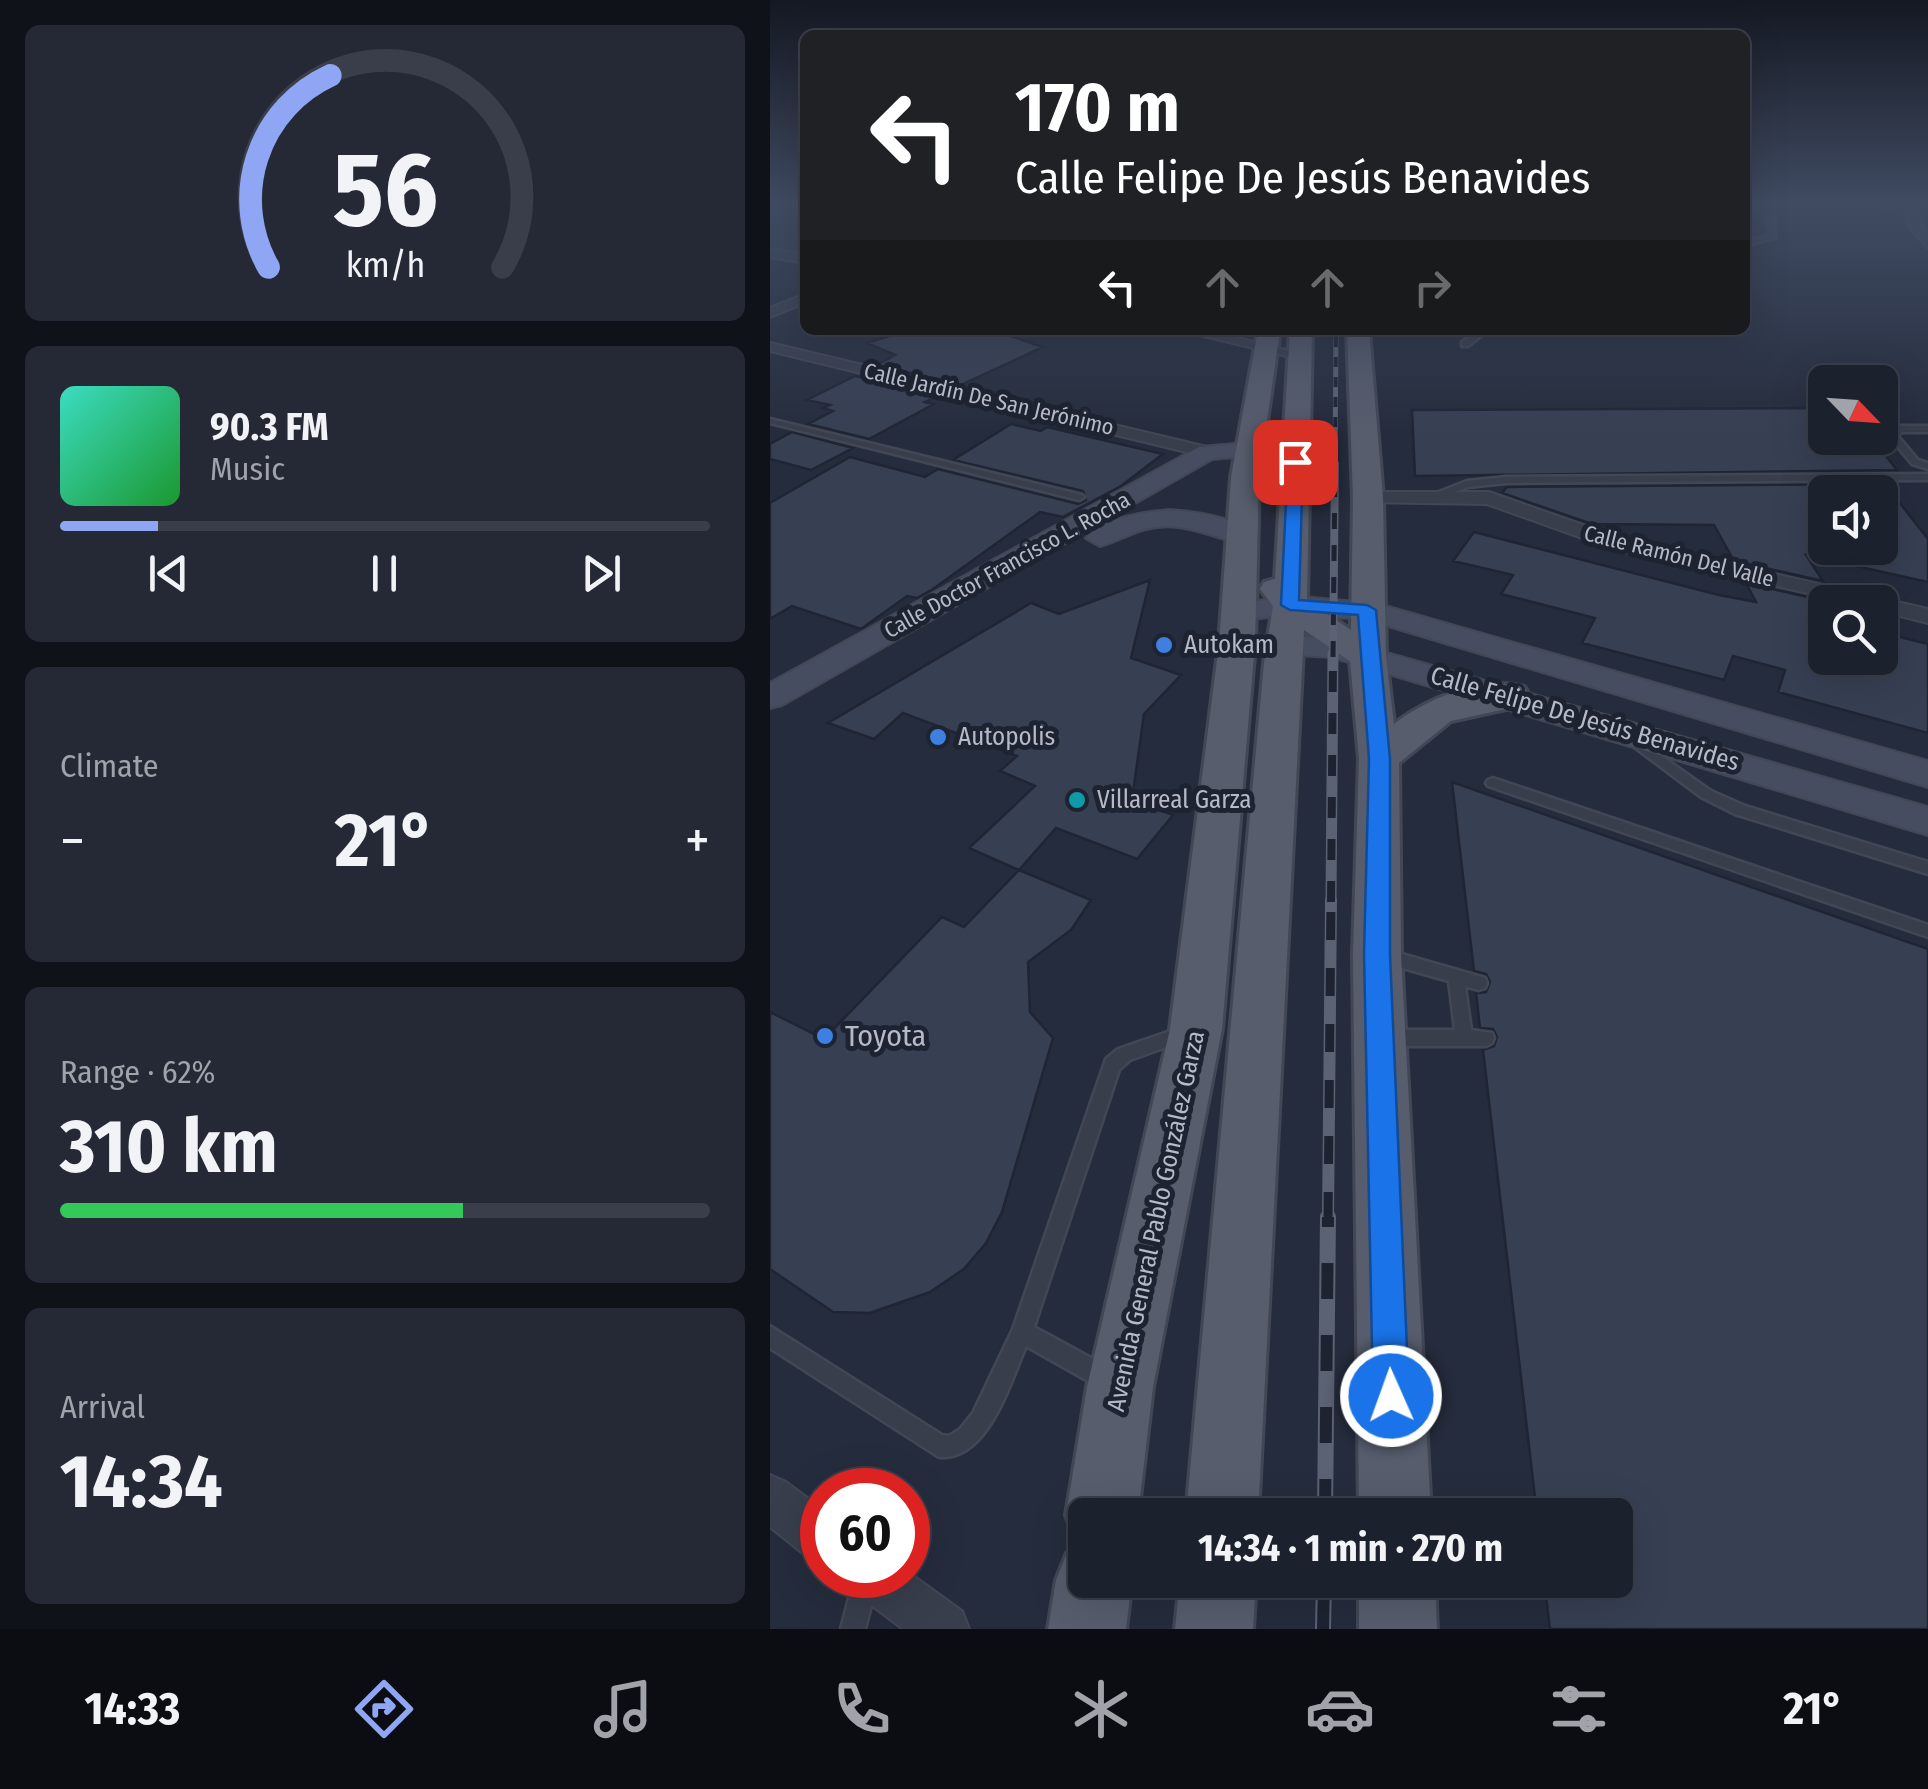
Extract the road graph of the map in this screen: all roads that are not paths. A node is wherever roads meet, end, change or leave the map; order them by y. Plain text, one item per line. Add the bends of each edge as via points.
1 (800, 300) edge
2 (770, 313) edge
3 (1237, 335) edge
4 (1358, 335) edge
5 (1477, 335) edge
6 (1267, 338) edge
7 (1300, 343) edge
8 (1465, 344) dead end
9 (770, 348) edge
10 (770, 420) edge
11 (1928, 430) edge
12 (1249, 441) junction
13 (1208, 452) junction
14 (1928, 466) edge
15 (1928, 477) edge
16 (1436, 496) junction
17 (1078, 497) dead end
18 (1368, 498) junction
19 (1121, 516) junction
20 (1242, 536) junction
21 (1808, 588) edge
22 (1898, 608) edge
23 (1928, 616) edge
24 (1262, 626) junction
25 (1367, 634) junction
26 (1511, 696) junction
27 (773, 710) edge
28 (1617, 727) junction
29 (1379, 759) junction
30 (1928, 774) edge
31 (1493, 783) dead end
32 (1928, 820) edge
33 (1928, 868) edge
34 (1928, 931) edge
35 (1377, 954) junction
36 (1456, 976) junction
37 (1480, 983) dead end
38 (1196, 1029) junction
39 (1380, 1038) junction
40 (1464, 1038) junction
41 (1486, 1038) dead end
42 (1022, 1332) junction
43 (770, 1336) edge
44 (1120, 1387) junction
45 (770, 1498) edge
46 (1104, 1498) edge
47 (1223, 1498) edge
48 (1394, 1498) edge
49 (800, 1521) edge
50 (862, 1598) edge
51 (901, 1598) edge
52 (1091, 1598) edge
53 (1217, 1598) edge
54 (1397, 1598) edge
55 (853, 1629) edge
56 (944, 1629) edge
57 (1087, 1629) edge
58 (1214, 1629) edge
59 (1398, 1629) edge

1 - 2 street
3 - 6 street
4 - 18 main road
5 - 8 lane
6 - 7 street
6 - 12 main road, Avenida General Pablo González Garza
7 - 24 main road, Avenida General Pablo González Garza
9 - 13 street, Calle Jardín De San Jerónimo
10 - 17 lane
11 - 14 lane via 1892,435 1915,462
12 - 13 street, Calle Doctor Francisco L. Rocha
12 - 20 main road, Avenida General Pablo González Garza
12 - 24 main road via 1268,446 1260,532
13 - 19 street, Calle Doctor Francisco L. Rocha
15 - 16 lane via 1506,480
16 - 18 street, Calle Ramón Del Valle
16 - 21 street, Calle Ramón Del Valle via 1489,498 1620,545
18 - 25 main road
19 - 20 street, Calle Doctor Francisco L. Rocha via 1191,519
19 - 27 street, Calle Doctor Francisco L. Rocha
20 - 24 main road, Avenida General Pablo González Garza
22 - 23 street, Calle Ramón Del Valle
24 - 25 main road
24 - 25 street, Calle Felipe De Jesús Benavides
24 - 38 main road, Avenida General Pablo González Garza
24 - 47 main road, Avenida General Pablo González Garza
25 - 26 street, Calle Felipe De Jesús Benavides
25 - 29 main road
25 - 30 street, Calle Felipe De Jesús Benavides
26 - 28 street, Calle Felipe De Jesús Benavides
26 - 29 main road via 1442,708
28 - 32 street, Calle Felipe De Jesús Benavides
28 - 33 lane via 1706,794 1740,810
29 - 35 main road
31 - 34 lane
35 - 36 lane
35 - 39 main road
36 - 37 lane
36 - 40 lane
38 - 42 lane via 1124,1054 1112,1065
38 - 44 main road, Avenida General Pablo González Garza
39 - 40 lane
39 - 48 main road
40 - 41 lane
42 - 43 lane via 981,1421 951,1447 938,1446
42 - 44 lane
44 - 46 main road, Avenida General Pablo González Garza
45 - 49 street
50 - 55 lane
51 - 56 street
52 - 57 main road
53 - 58 main road
54 - 59 main road

